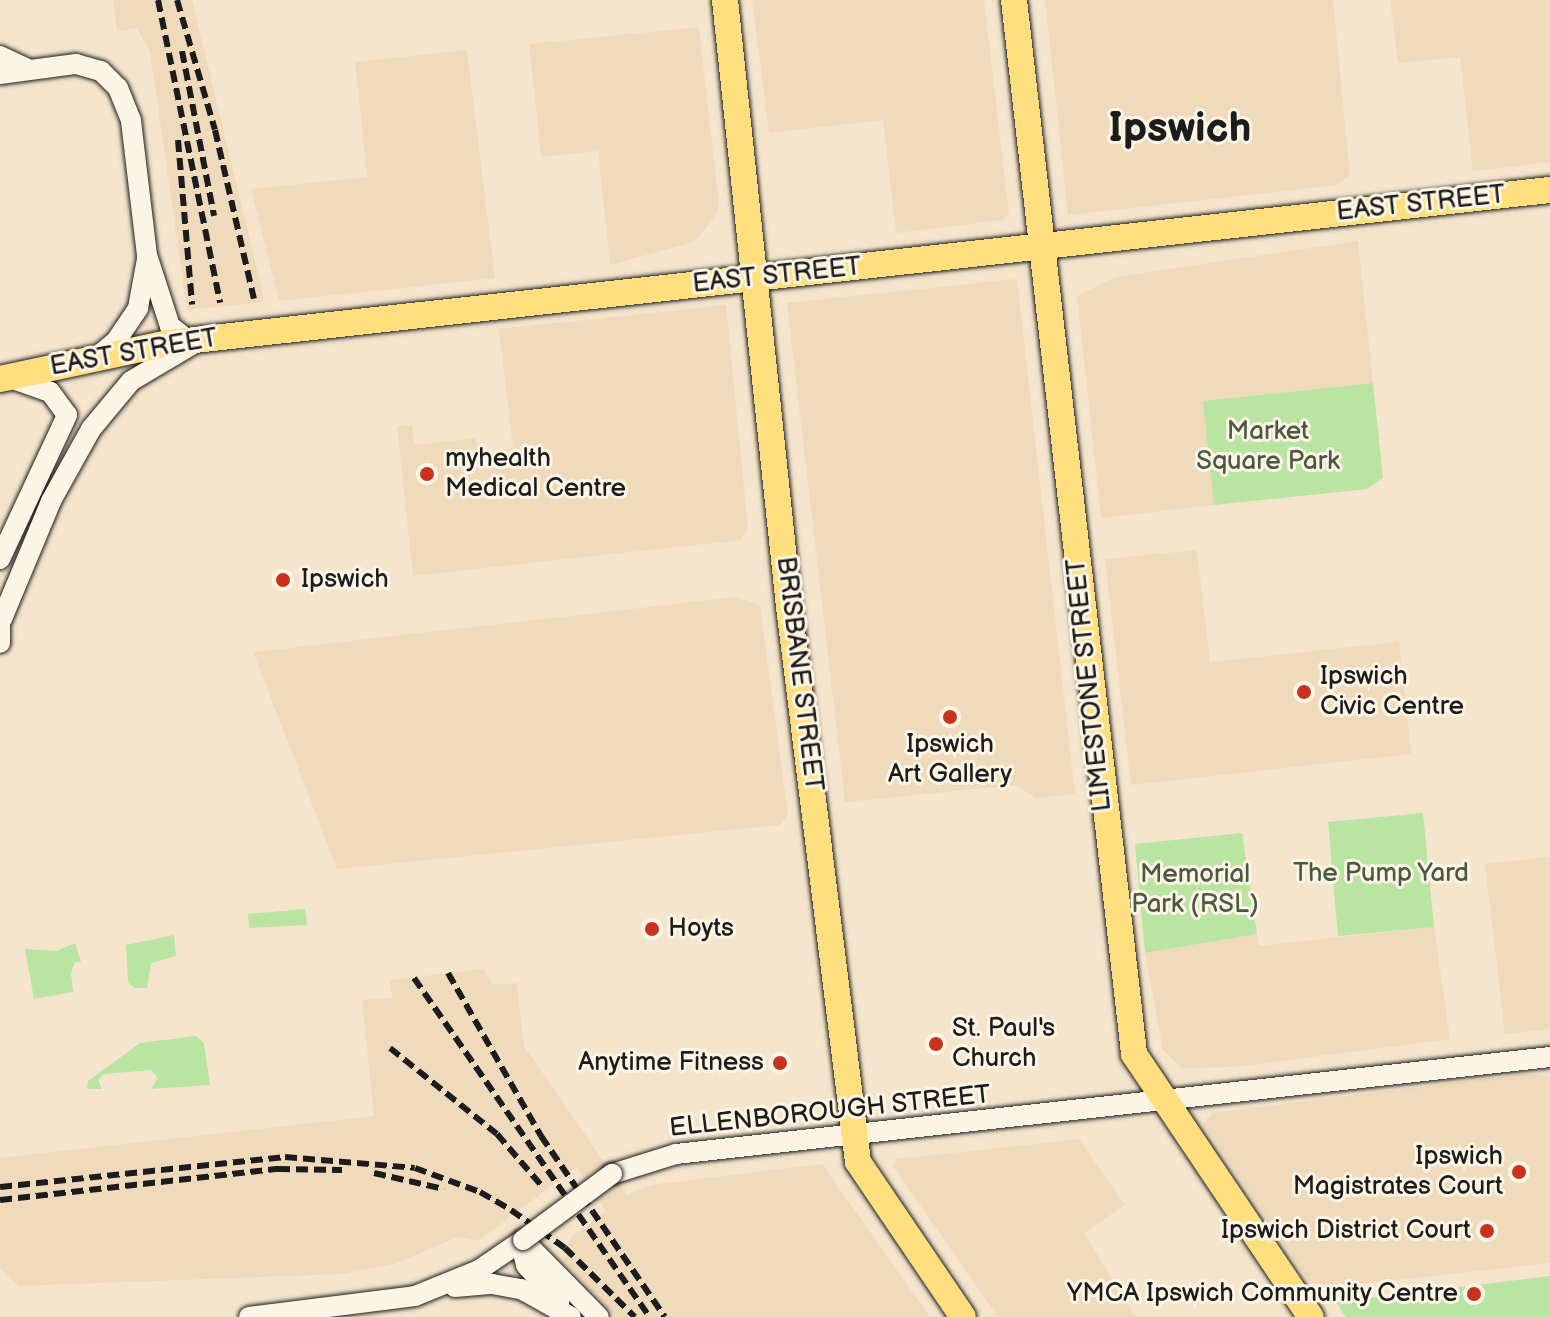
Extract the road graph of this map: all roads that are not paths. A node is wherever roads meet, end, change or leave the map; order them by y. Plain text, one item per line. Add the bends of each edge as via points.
1 (725, 0) edge
2 (1014, 0) edge
3 (0, 56) edge
4 (26, 68) junction
5 (0, 74) edge
6 (1550, 190) edge
7 (1042, 247) junction
8 (147, 255) junction
9 (754, 279) junction
10 (195, 340) junction
11 (97, 357) junction
12 (4, 378) edge
13 (0, 559) edge
14 (1, 616) edge
15 (0, 643) edge
16 (1550, 1057) edge
17 (1163, 1100) junction
18 (854, 1135) junction
19 (523, 1247) junction
20 (432, 1291) junction
21 (249, 1317) edge
22 (571, 1317) edge
23 (599, 1317) edge
24 (963, 1317) edge
25 (1311, 1317) edge

1 - 9 main road, BRISBANE STREET
2 - 7 main road, LIMESTONE STREET
3 - 4 street
4 - 5 street
4 - 8 street via 84,65 101,71 118,88 131,121
6 - 7 main road, EAST STREET
7 - 9 main road, EAST STREET
7 - 17 main road, LIMESTONE STREET via 1126,1016 1134,1054
8 - 10 street via 170,326
8 - 11 street via 138,308 116,341
9 - 10 main road, EAST STREET
9 - 18 main road, BRISBANE STREET
10 - 11 main road, EAST STREET
10 - 14 street via 131,381 91,429 51,501
11 - 12 main road, EAST STREET
12 - 13 street via 50,392 67,415
14 - 15 street
16 - 17 street, ELLENBOROUGH STREET
17 - 18 street, ELLENBOROUGH STREET
17 - 25 main road, LIMESTONE STREET
18 - 19 street, ELLENBOROUGH STREET, bridge via 676,1154 612,1174
18 - 24 main road, BRISBANE STREET via 858,1162
19 - 20 street, ELLENBOROUGH STREET
19 - 22 street via 526,1265
19 - 23 street
20 - 21 street, ELLENBOROUGH STREET via 384,1302
20 - 22 street via 480,1284 515,1287

